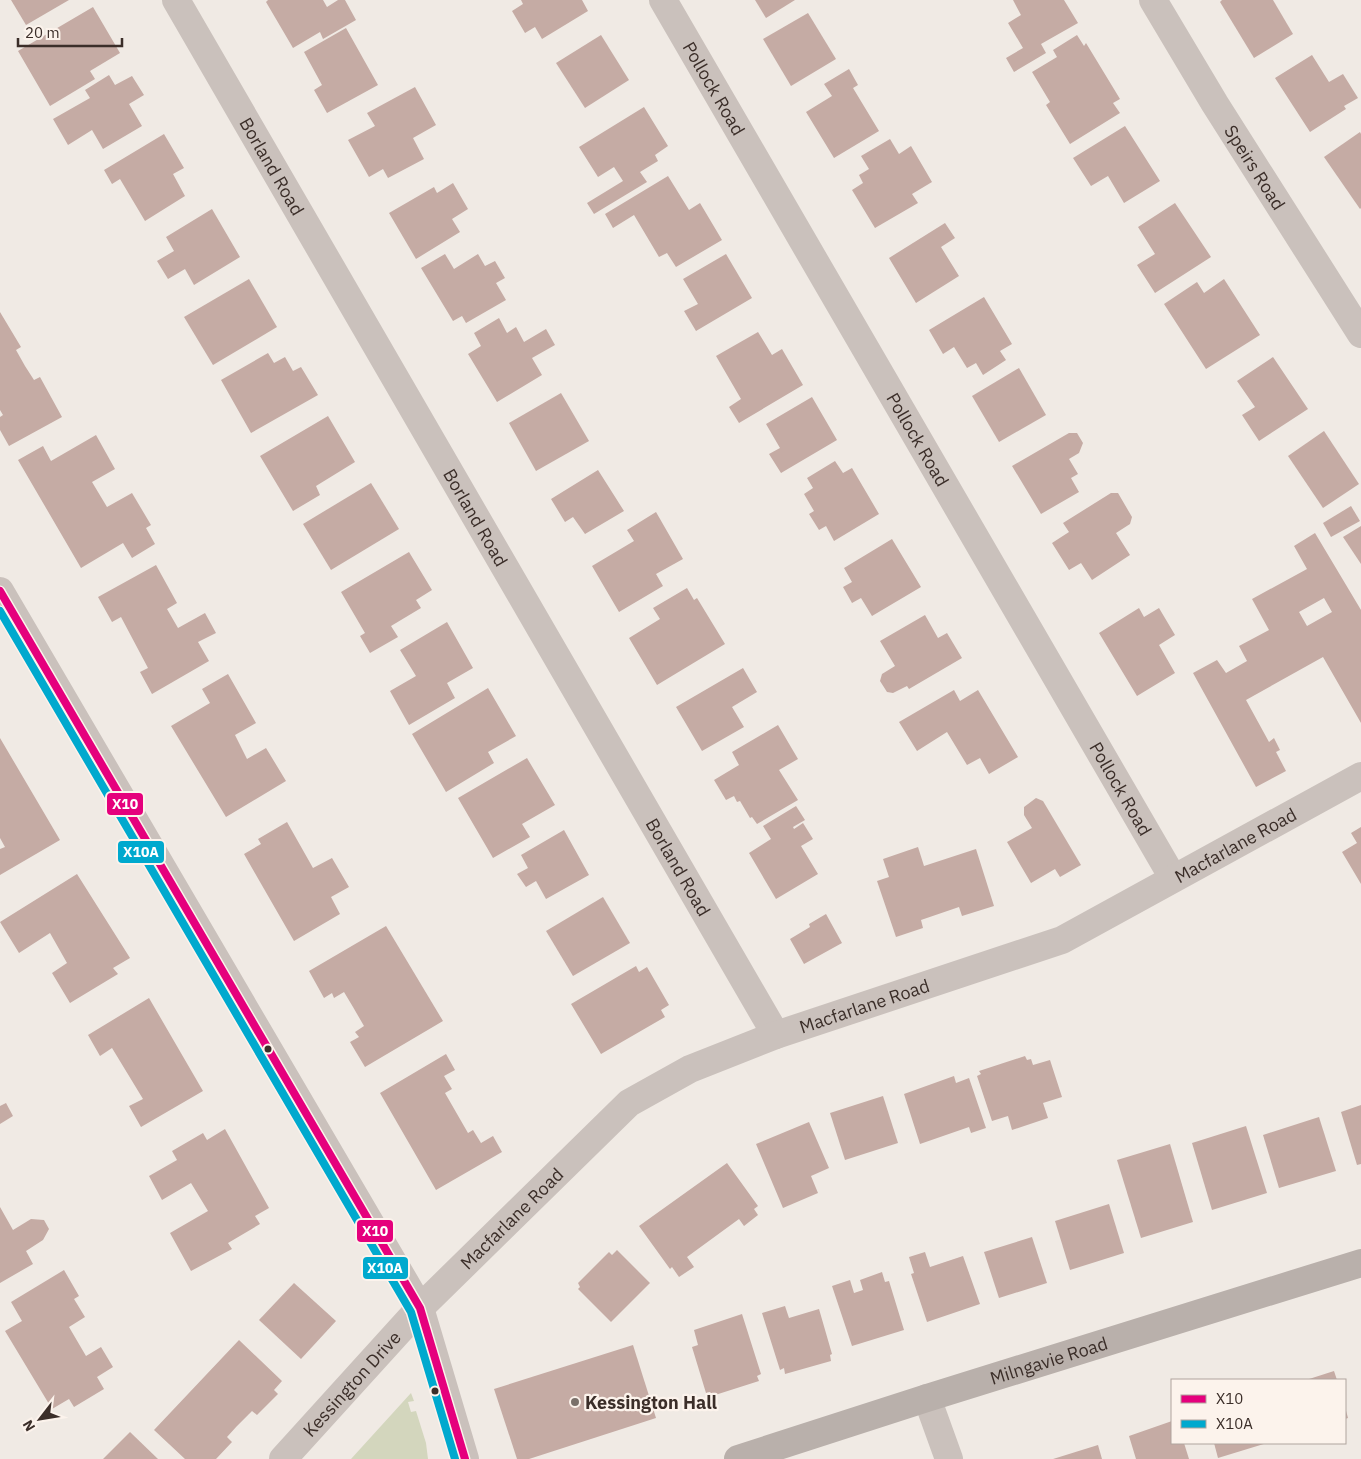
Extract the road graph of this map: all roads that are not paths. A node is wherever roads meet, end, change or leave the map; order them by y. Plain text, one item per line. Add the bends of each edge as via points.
1 (176, 0) edge
2 (663, 0) edge
3 (1153, 0) edge
4 (1361, 334) edge
5 (0, 591) edge
6 (1361, 776) edge
7 (1173, 878) junction
8 (776, 1035) junction
9 (1361, 1263) edge
10 (420, 1308) junction
11 (927, 1398) junction
12 (283, 1459) edge
13 (465, 1459) edge
14 (738, 1459) edge
15 (949, 1459) edge

1 - 8 street, Borland Road
2 - 7 street, Pollock Road
3 - 4 street, Speirs Road
5 - 10 street
6 - 7 street, Macfarlane Road
7 - 8 street, Macfarlane Road via 1062,940
8 - 10 street, Macfarlane Road via 690,1070 630,1103
9 - 11 main road, Milngavie Road
10 - 12 street, Kessington Drive
10 - 13 street
11 - 14 main road, Milngavie Road
11 - 15 street

